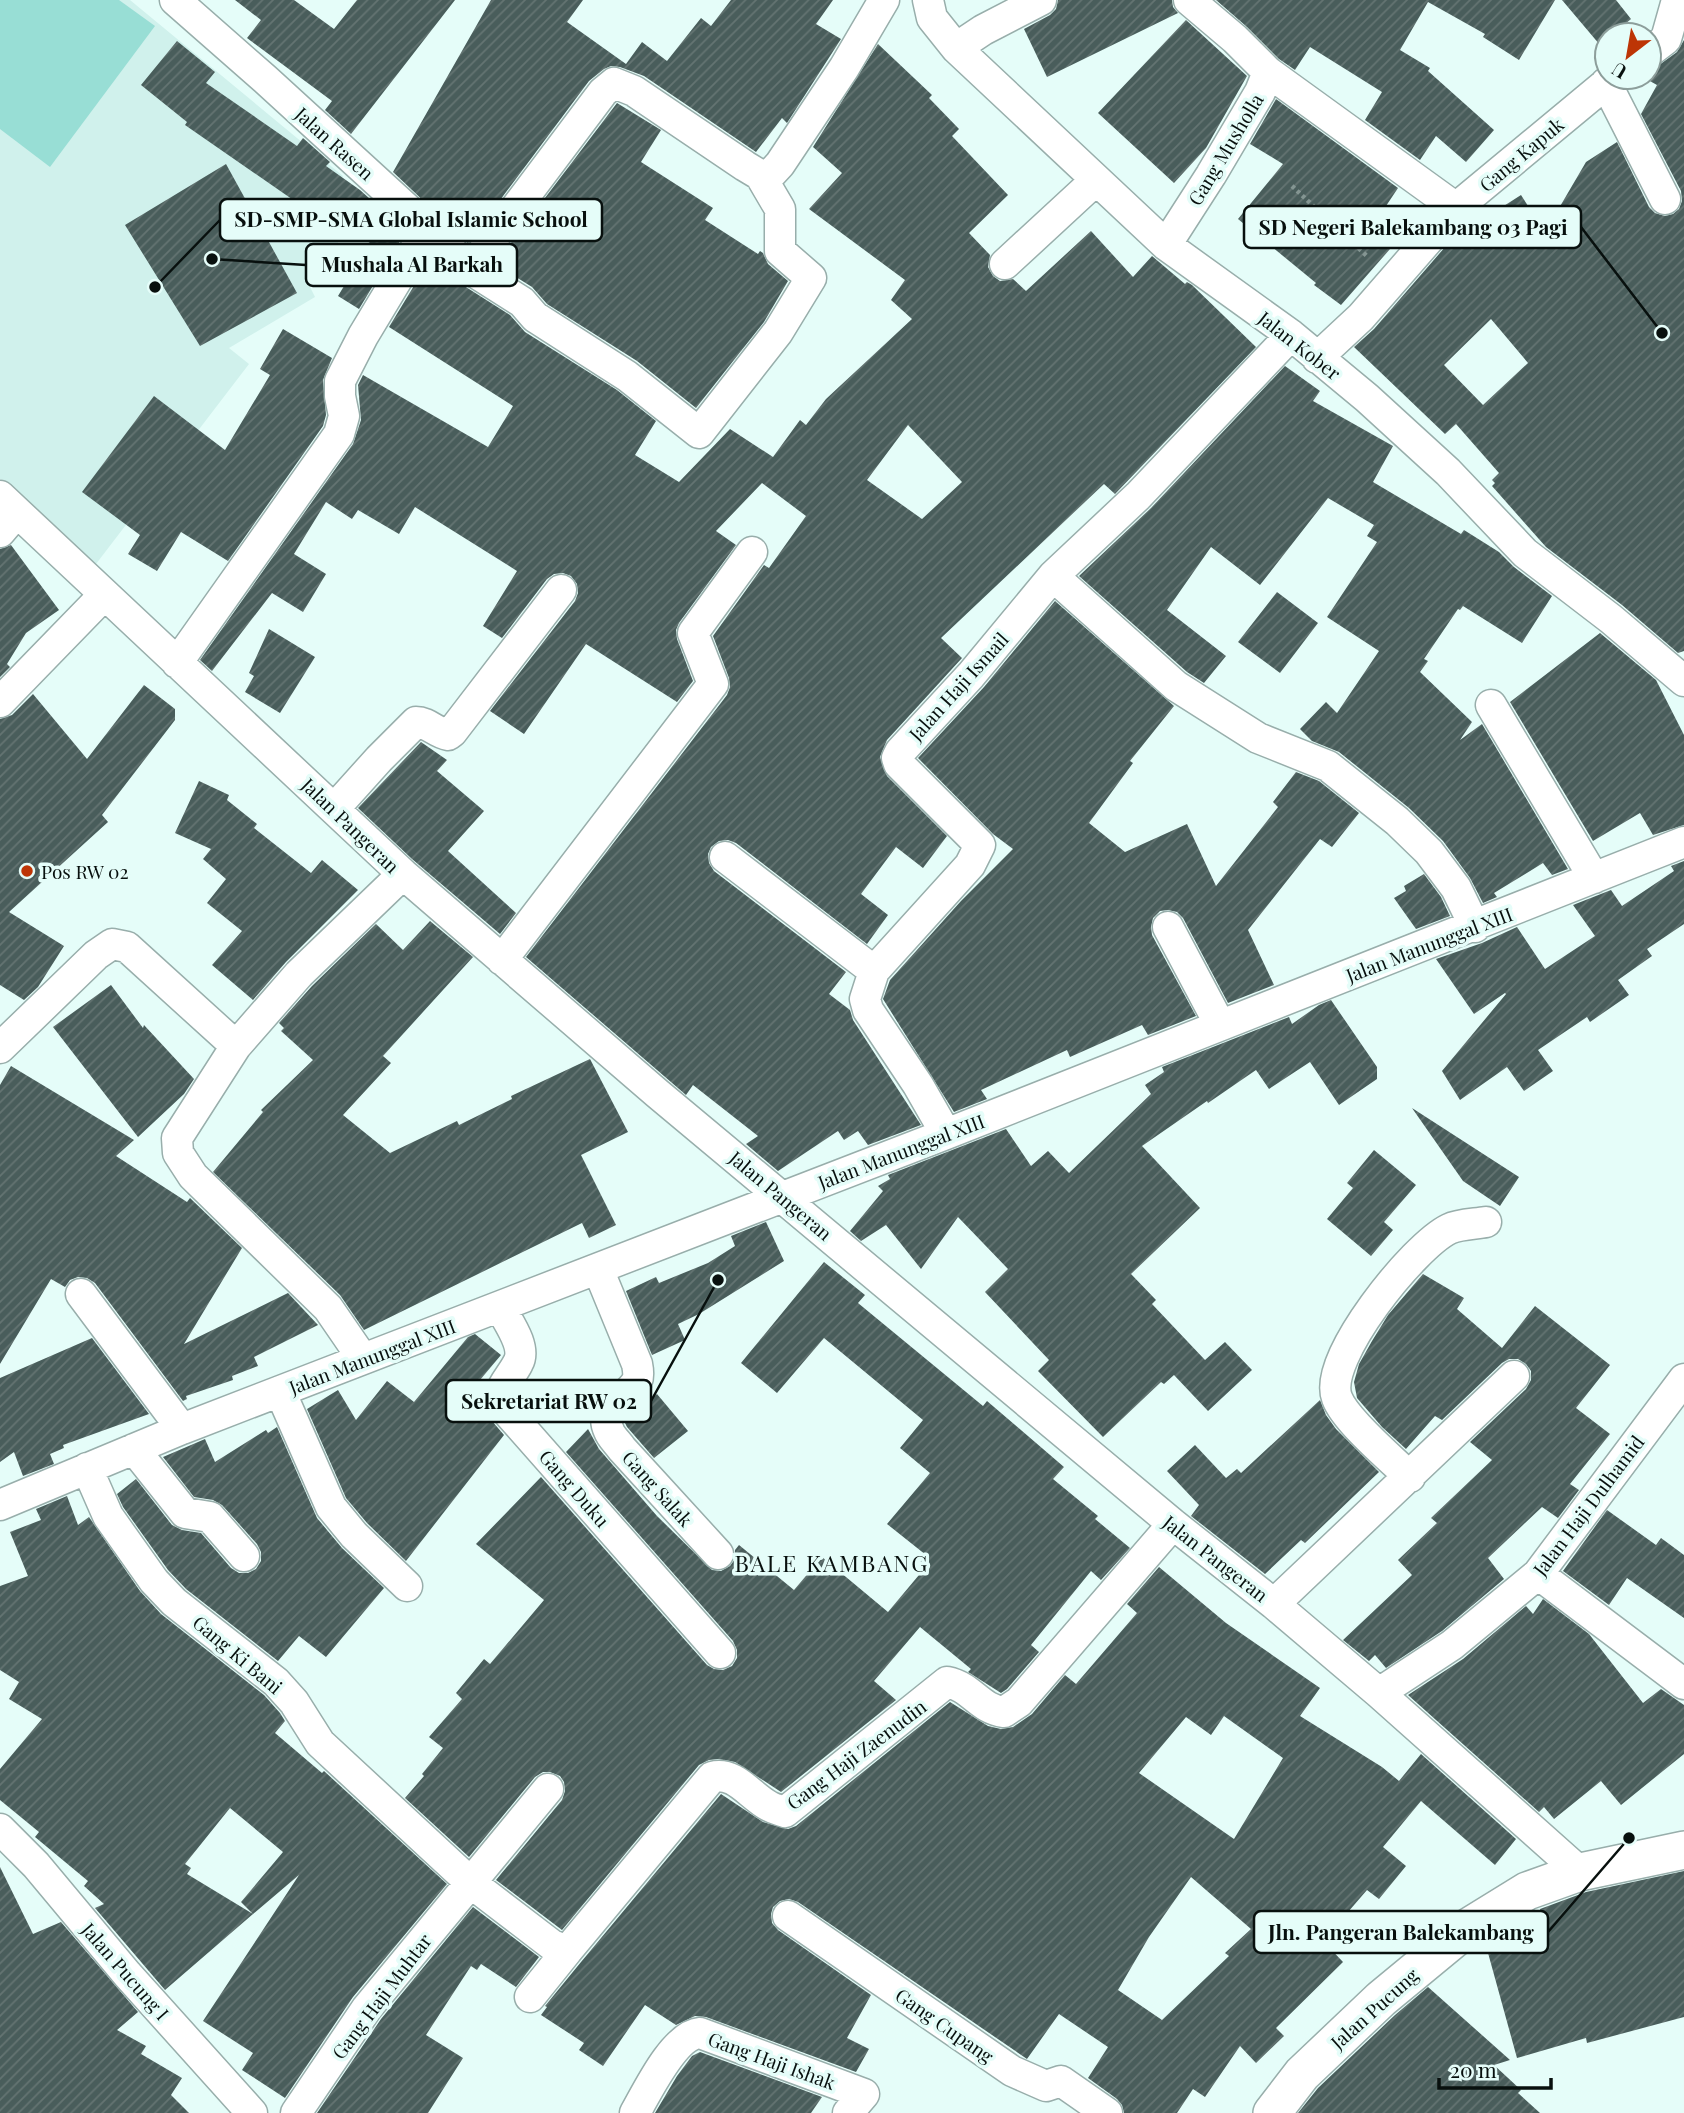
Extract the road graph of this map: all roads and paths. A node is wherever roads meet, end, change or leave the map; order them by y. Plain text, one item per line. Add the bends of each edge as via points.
1 (175, 0) edge
2 (884, 0) edge
3 (928, 0) edge
4 (1041, 0) edge
5 (1189, 0) edge
6 (1677, 0) edge
7 (1666, 47) edge
8 (956, 48) junction
9 (1268, 72) junction
10 (1597, 91) edge
11 (1615, 91) edge
12 (761, 175) junction
13 (1096, 180) junction
14 (1292, 186) dead end
15 (1665, 199) dead end
16 (1456, 208) junction
17 (428, 228) junction
18 (1166, 245) junction
19 (1005, 264) dead end
20 (470, 269) junction
21 (1394, 281) junction
22 (1291, 335) junction
23 (1317, 358) junction
24 (6, 513) edge
25 (752, 552) dead end
26 (1053, 576) junction
27 (561, 590) dead end
28 (104, 595) junction
29 (177, 663) junction
30 (1684, 681) edge
31 (0, 702) edge
32 (1491, 705) dead end
33 (334, 809) junction
34 (1684, 842) edge
35 (725, 857) dead end
36 (403, 874) junction
37 (1594, 878) junction
38 (1168, 926) dead end
39 (1475, 927) junction
40 (502, 960) junction
41 (874, 971) junction
42 (1220, 1025) junction
43 (236, 1046) junction
44 (0, 1048) edge
45 (946, 1134) junction
46 (782, 1196) junction
47 (1486, 1222) dead end
48 (598, 1269) junction
49 (81, 1294) dead end
50 (500, 1307) junction
51 (363, 1359) junction
52 (1514, 1376) dead end
53 (1684, 1379) edge
54 (280, 1391) junction
55 (182, 1429) junction
56 (134, 1448) junction
57 (86, 1468) junction
58 (1409, 1477) junction
59 (0, 1505) edge
60 (1172, 1524) junction
61 (718, 1554) dead end
62 (244, 1556) dead end
63 (1538, 1574) junction
64 (407, 1586) dead end
65 (1274, 1604) junction
66 (720, 1653) dead end
67 (1684, 1684) edge
68 (1379, 1693) junction
69 (548, 1788) dead end
70 (0, 1829) edge
71 (1684, 1850) edge
72 (1580, 1872) junction
73 (471, 1883) junction
74 (788, 1916) dead end
75 (566, 1951) junction
76 (530, 1997) dead end
77 (856, 2104) edge
78 (252, 2113) edge
79 (296, 2113) edge
80 (635, 2113) edge
81 (1107, 2113) edge
82 (1272, 2113) edge

1 - 17 street, Jalan Rasen
2 - 12 street via 780,164 768,177
3 - 8 street, Jalan Kober via 932,18
4 - 8 street
5 - 9 street, Gang Musholla
6 - 7 street
8 - 13 street, Jalan Kober
9 - 16 street
9 - 18 street, Gang Musholla via 1261,92
10 - 16 street, Gang Kapuk
11 - 15 street
12 - 20 street via 634,90 614,83
12 - 20 street, Jalan Rasen via 780,209 780,251 811,278 778,332 699,433 627,376
13 - 18 street, Jalan Kober
13 - 19 street
14 - 21 path
16 - 21 street, Gang Kapuk
17 - 20 street, Jalan Rasen
17 - 29 street via 340,381 344,416 339,434
18 - 22 street, Jalan Kober
21 - 23 street, Gang Kapuk
22 - 23 street, Jalan Kober
22 - 26 street, Jalan Haji Ismail via 1138,496
23 - 30 street, Jalan Kober via 1448,472 1525,553
24 - 28 street, Jalan Pangeran
25 - 40 street via 693,633 713,684
26 - 39 street via 1176,686 1258,738 1328,766 1397,821 1429,852 1456,888
26 - 41 street, Jalan Haji Ismail via 897,758 980,845 970,865
27 - 33 street via 452,732 440,734 416,722
28 - 29 street, Jalan Pangeran
28 - 31 street
29 - 33 street, Jalan Pangeran
32 - 37 street
33 - 36 street, Jalan Pangeran
34 - 37 street, Jalan Manunggal XIII
35 - 41 street
36 - 40 street, Jalan Pangeran
36 - 43 street via 299,974
37 - 39 street, Jalan Manunggal XIII
38 - 42 street
39 - 42 street, Jalan Manunggal XIII
40 - 46 street, Jalan Pangeran
41 - 45 street via 866,999 868,1010
42 - 45 street, Jalan Manunggal XIII
43 - 44 street via 127,947 112,944
43 - 51 street via 177,1138 178,1153 193,1177 328,1308
45 - 46 street, Jalan Manunggal XIII
46 - 48 street, Jalan Manunggal XIII
46 - 60 street, Jalan Pangeran
47 - 58 street via 1449,1228 1413,1258 1352,1339 1334,1380 1337,1399 1357,1426
48 - 50 street, Jalan Manunggal XIII
48 - 61 street, Gang Salak via 638,1364 638,1379 608,1410 608,1430
49 - 55 street
50 - 51 street, Jalan Manunggal XIII
50 - 66 street, Gang Duku via 520,1347 520,1360 499,1396 504,1408
51 - 54 street, Jalan Manunggal XIII
52 - 58 street
53 - 63 street, Jalan Haji Dulhamid
54 - 55 street, Jalan Manunggal XIII
54 - 64 street via 331,1507
55 - 56 street, Jalan Manunggal XIII
56 - 57 street, Jalan Manunggal XIII
56 - 62 street via 185,1513 210,1517
57 - 59 street, Jalan Manunggal XIII
57 - 73 street, Gang Ki Bani via 108,1516 154,1581 276,1682 320,1743
58 - 65 street
60 - 65 street, Jalan Pangeran
60 - 75 street, Gang Haji Zaenudin via 1019,1702 1004,1712 992,1711 959,1684 947,1682 785,1812 770,1807 733,1779 712,1777
63 - 67 street
63 - 68 street, Jalan Haji Dulhamid via 1452,1645
65 - 68 street, Jalan Pangeran
68 - 72 street, Jalan Pangeran
69 - 73 street, Gang Haji Muhtar
70 - 78 street, Jalan Pucung I
71 - 72 street, Jalan Pucung
72 - 82 street, Jalan Pucung via 1527,1891 1467,1928 1381,1999 1302,2074
73 - 75 street
73 - 79 street, Gang Haji Muhtar via 367,2008
74 - 81 street, Gang Cupang via 1012,2071 1046,2087 1060,2081
75 - 76 street
77 - 80 street, Gang Haji Ishak via 700,2033 675,2050

